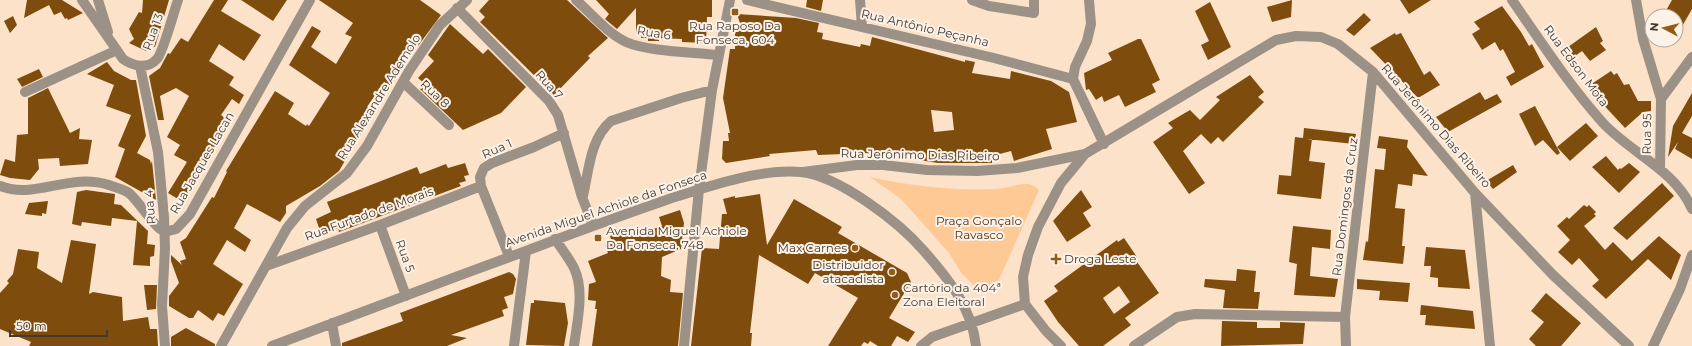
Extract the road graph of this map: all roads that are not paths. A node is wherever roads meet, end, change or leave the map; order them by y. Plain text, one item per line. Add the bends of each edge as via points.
1 (82, 0) edge
2 (98, 0) edge
3 (178, 0) edge
4 (310, 0) edge
5 (467, 0) edge
6 (576, 0) edge
7 (730, 0) edge
8 (747, 0) edge
9 (860, 0) edge
10 (972, 0) edge
11 (1034, 0) edge
12 (1089, 0) edge
13 (1512, 0) edge
14 (1636, 0) edge
15 (457, 8) junction
16 (862, 27) junction
17 (110, 39) junction
18 (117, 50) junction
19 (718, 54) junction
20 (1692, 57) edge
21 (140, 66) junction
22 (1373, 72) junction
23 (1073, 79) junction
24 (403, 82) junction
25 (712, 90) junction
26 (26, 92) dead end
27 (1661, 99) junction
28 (449, 125) dead end
29 (564, 133) junction
30 (1104, 144) junction
31 (1085, 154) junction
32 (1660, 169) junction
33 (801, 172) junction
34 (0, 186) edge
35 (481, 186) junction
36 (699, 189) junction
37 (1475, 193) junction
38 (582, 198) junction
39 (1692, 209) edge
40 (380, 225) junction
41 (593, 225) junction
42 (165, 232) junction
43 (555, 239) junction
44 (526, 251) junction
45 (1692, 254) edge
46 (509, 256) junction
47 (266, 266) junction
48 (406, 296) junction
49 (1025, 304) junction
50 (1345, 317) junction
51 (332, 323) junction
52 (971, 323) junction
53 (166, 346) edge
54 (221, 346) edge
55 (272, 346) edge
56 (336, 346) edge
57 (514, 346) edge
58 (574, 346) edge
59 (684, 346) edge
60 (921, 346) edge
61 (976, 346) edge
62 (1061, 346) edge
63 (1134, 346) edge
64 (1346, 346) edge
65 (1490, 346) edge
66 (1629, 346) edge
67 (1653, 346) edge

1 - 17 street, Rua 13
2 - 17 street, Rua 13
3 - 21 street, Rua 13 via 158,58 150,65
4 - 42 street, Rua Jacques Lacan via 190,214 176,229
5 - 15 street, Rua Alexandre Ademolo
6 - 19 street, Rua 6 via 610,32 626,42 641,47
7 - 19 street
8 - 16 street, Rua Antônio Peçanha
9 - 16 street
10 - 11 street via 989,6 1034,13
12 - 23 street via 1091,24
13 - 32 street, Rua Edson Mota via 1578,94 1616,137
14 - 27 street, Rua 95
15 - 24 street, Rua Alexandre Ademolo via 440,25
15 - 29 street, Rua 7 via 549,101 558,115
16 - 23 street, Rua Antônio Peçanha
17 - 18 street, Rua 13
18 - 21 street, Rua 13 via 131,65
18 - 26 street
19 - 25 street
20 - 27 street, Rua 95
21 - 42 street, Rua 4 via 158,152
22 - 30 street, Rua Jerônimo Dias Ribeiro via 1338,44 1321,38 1296,36 1276,40
22 - 37 street, Rua Jerônimo Dias Ribeiro
22 - 50 street, Rua Domingos da Cruz
23 - 30 street
24 - 28 street, Rua 8
24 - 47 street, Rua Alexandre Ademolo via 367,146 347,173 305,206 287,228
25 - 36 street
25 - 38 street via 611,121 602,129 595,141
27 - 32 street, Rua 95
29 - 35 street, Rua 1 via 484,168 480,176
29 - 38 street, Rua 7
30 - 31 street, Rua Jerônimo Dias Ribeiro
31 - 33 street, Rua Jerônimo Dias Ribeiro via 1017,168 977,171 863,165
31 - 49 street, Rua Jerônimo Dias Ribeiro via 1061,183 1038,227 1023,277
32 - 39 street, Rua Edson Mota via 1688,200
33 - 36 street, Avenida Miguel Achiole da Fonseca via 760,174
33 - 52 street, Avenida Miguel Achiole da Fonseca via 846,189 916,242 948,279 962,301
34 - 42 street via 25,191 77,180 105,184 129,193 150,220
35 - 40 street, Rua Furtado de Morais
35 - 46 street
36 - 41 street, Avenida Miguel Achiole da Fonseca
36 - 59 street
37 - 65 street
37 - 66 street, Rua Jerônimo Dias Ribeiro via 1553,275
38 - 41 street, Rua 7
40 - 47 street, Rua Furtado de Morais
40 - 48 street, Rua 5
41 - 43 street, Avenida Miguel Achiole da Fonseca
42 - 53 street, Rua 4 via 162,306
43 - 44 street, Avenida Miguel Achiole da Fonseca
43 - 58 street via 574,269 578,287 579,306
44 - 46 street, Avenida Miguel Achiole da Fonseca
44 - 57 street
45 - 67 street via 1680,289
46 - 48 street, Avenida Miguel Achiole da Fonseca
47 - 54 street, Rua Alexandre Ademolo
48 - 51 street, Avenida Miguel Achiole da Fonseca
49 - 52 street
49 - 62 street
50 - 63 street via 1195,314 1177,317
50 - 64 street, Rua Domingos da Cruz
51 - 55 street, Avenida Miguel Achiole da Fonseca
51 - 56 street
52 - 60 street via 932,337
52 - 61 street, Avenida Miguel Achiole da Fonseca

